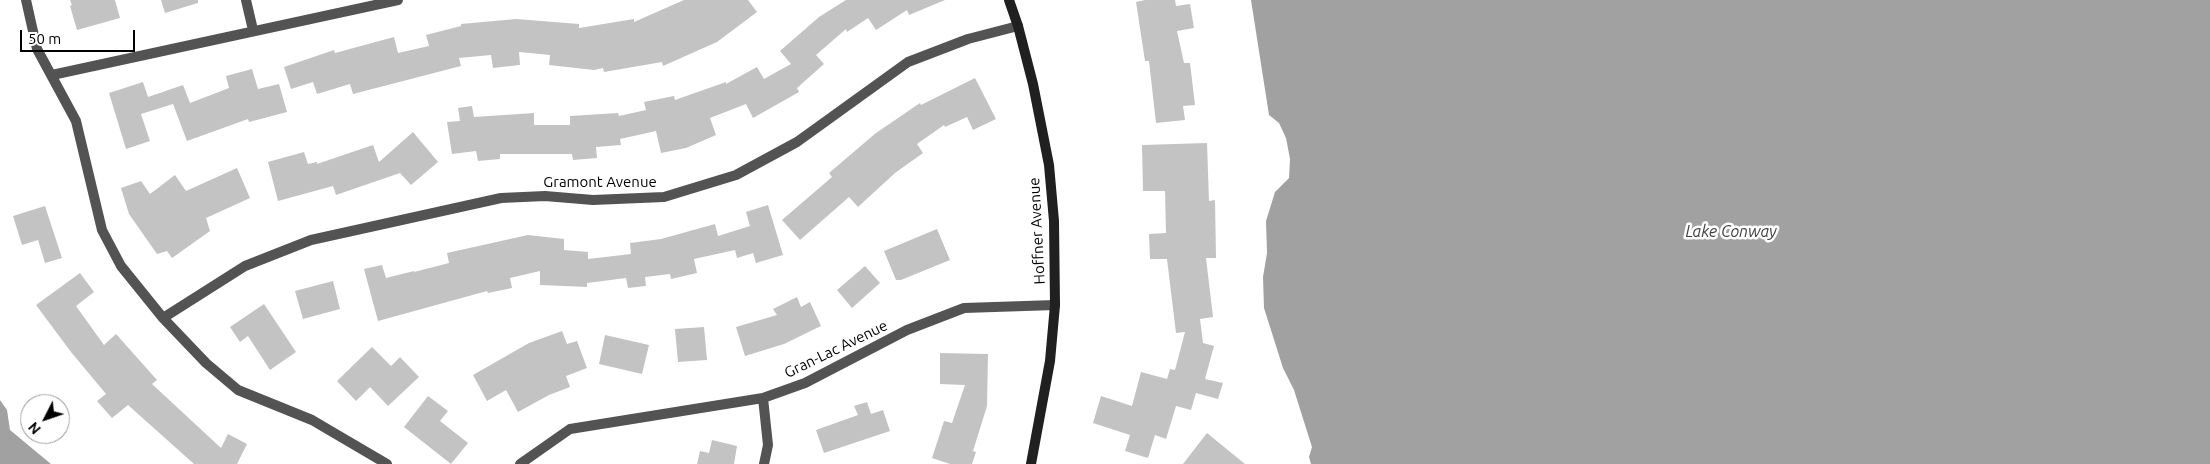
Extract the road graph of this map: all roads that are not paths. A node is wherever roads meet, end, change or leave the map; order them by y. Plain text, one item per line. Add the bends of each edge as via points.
1 (26, 0) edge
2 (246, 0) edge
3 (398, 0) edge
4 (1009, 0) edge
5 (1018, 26) junction
6 (252, 30) junction
7 (52, 75) junction
8 (1055, 305) junction
9 (163, 318) junction
10 (763, 398) junction
11 (387, 464) edge
12 (520, 464) edge
13 (764, 464) edge
14 (1031, 464) edge

1 - 7 street via 37,49
2 - 6 street
3 - 6 street
4 - 5 main road, Hoffner Avenue
5 - 8 main road, Hoffner Avenue via 1049,165 1054,221
5 - 9 street, Gramont Avenue via 968,39 908,62 797,142 736,175 664,198 501,198 311,240 245,266
6 - 7 street
7 - 9 street via 76,121 102,230 121,266
8 - 10 street, Gran-Lac Avenue via 964,308 907,330 805,383
8 - 14 main road, Hoffner Avenue via 1050,361
9 - 11 street via 206,363 238,390 312,420
10 - 12 street, Gran-Lac Avenue via 570,428
10 - 13 street via 768,445

